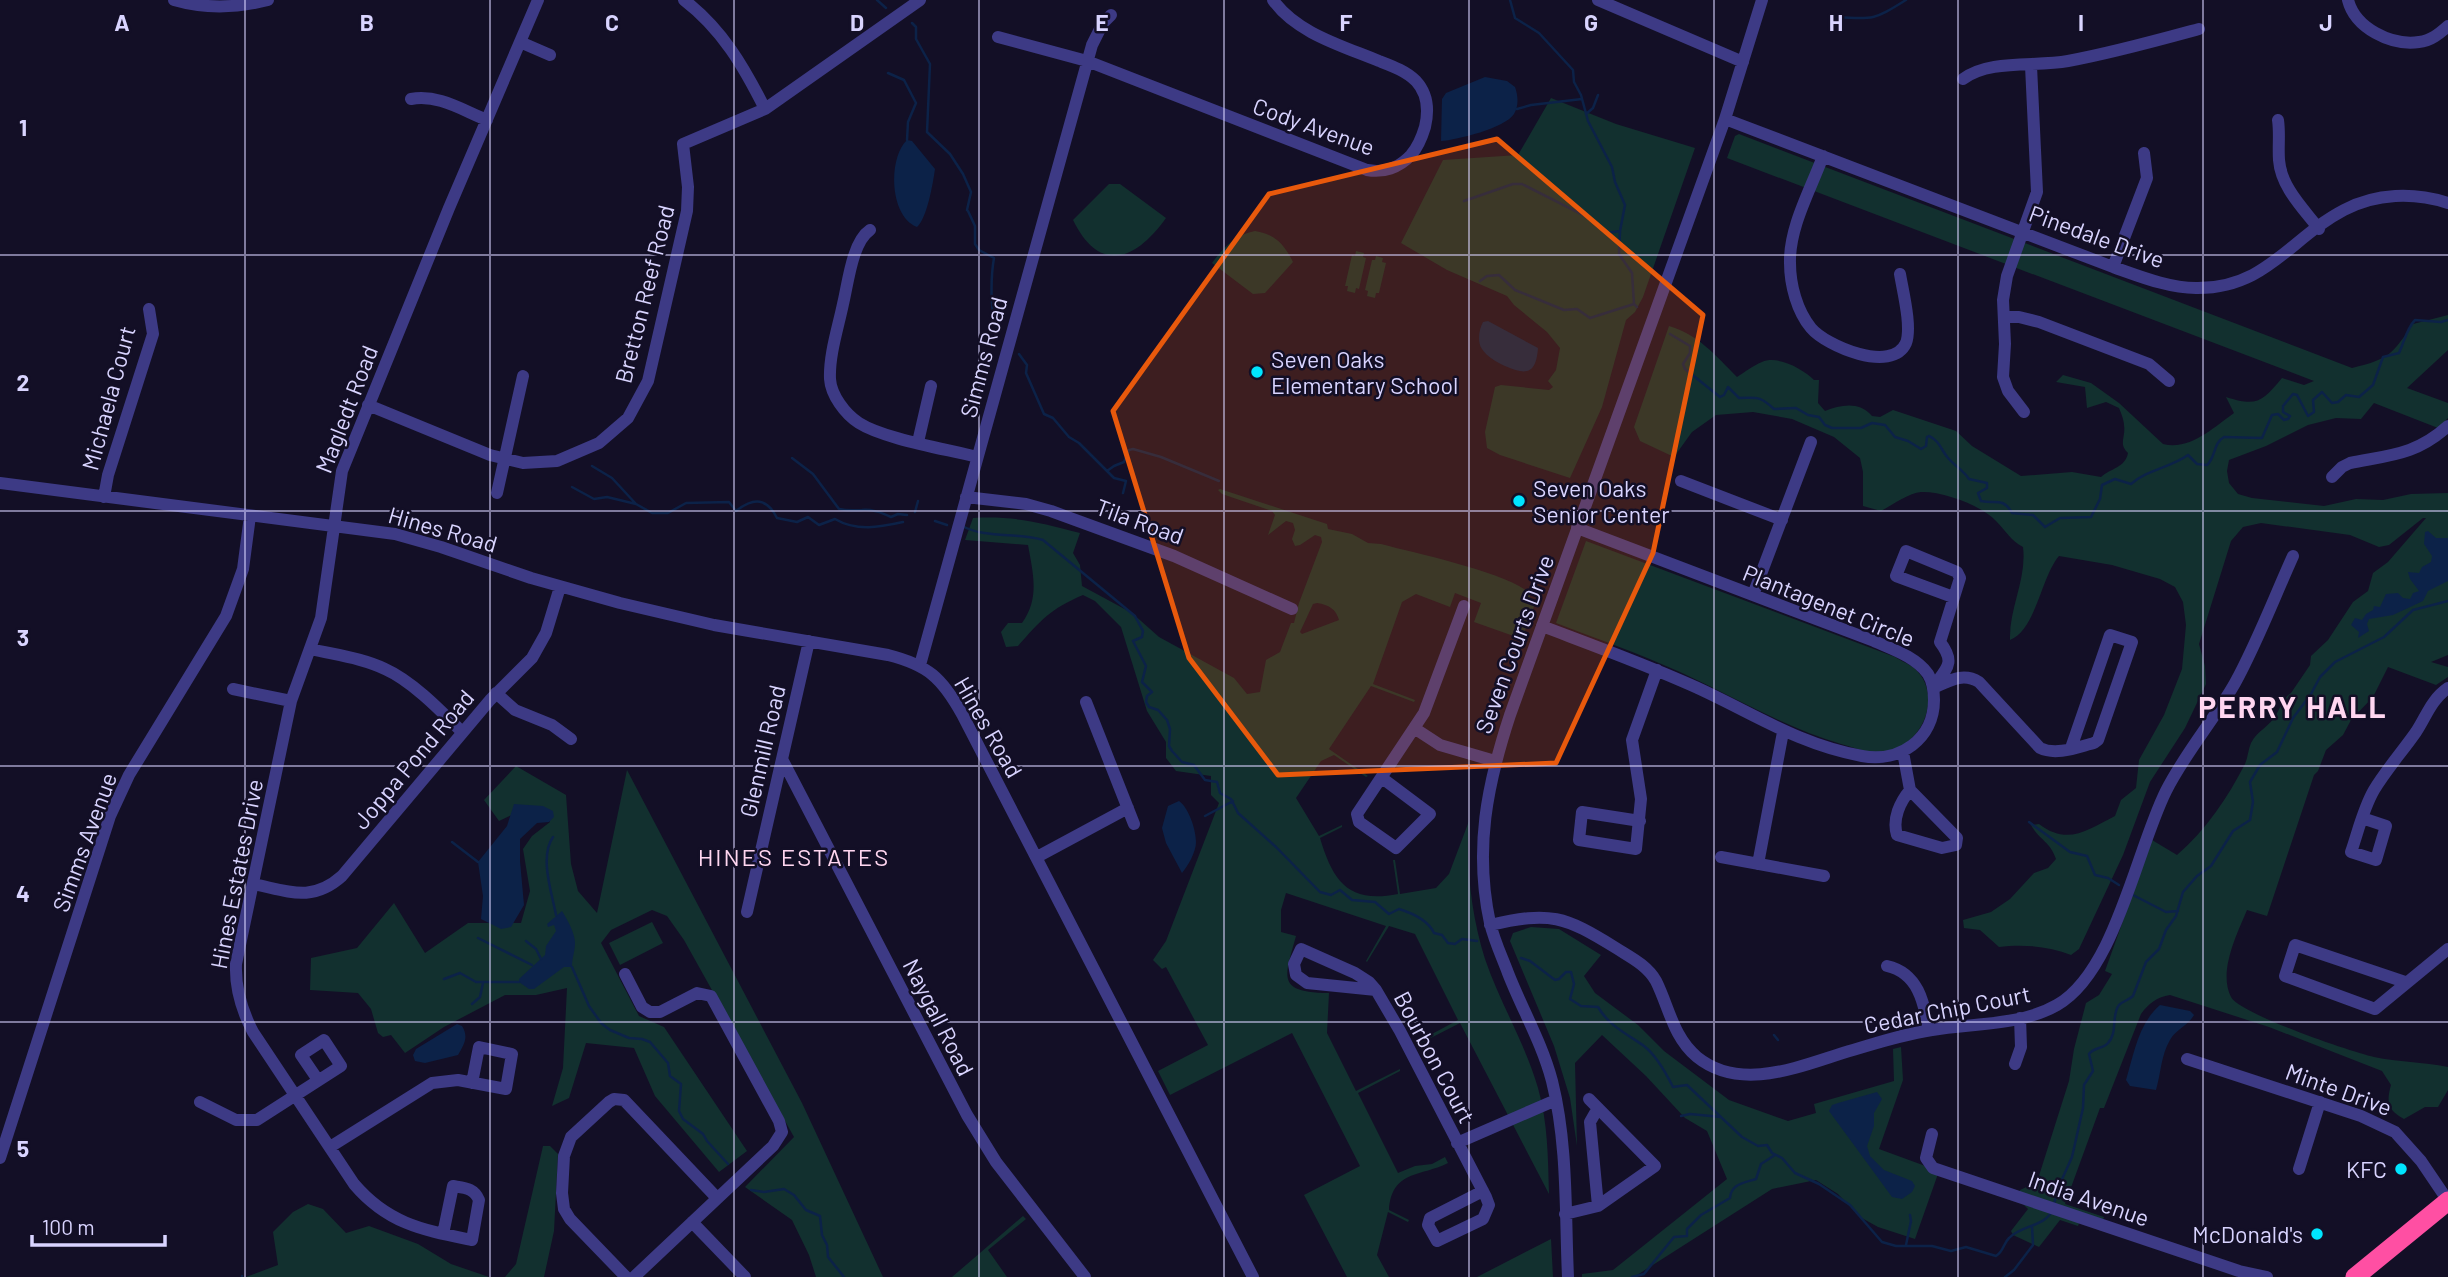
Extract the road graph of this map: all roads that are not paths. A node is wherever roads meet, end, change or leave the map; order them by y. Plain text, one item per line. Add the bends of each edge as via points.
1 (174, 0) edge
2 (268, 0) edge
3 (538, 0) edge
4 (684, 0) edge
5 (920, 0) edge
6 (1273, 0) edge
7 (1598, 0) edge
8 (1762, 0) edge
9 (2348, 0) edge
10 (1111, 15) dead end
11 (2448, 26) edge
12 (2199, 29) dead end
13 (998, 37) dead end
14 (520, 42) junction
15 (550, 55) dead end
16 (1087, 61) junction
17 (1743, 62) junction
18 (2031, 66) junction
19 (1963, 79) dead end
20 (411, 100) dead end
21 (765, 109) junction
22 (1725, 119) junction
23 (487, 120) junction
24 (2278, 120) dead end
25 (2144, 153) dead end
26 (1823, 156) junction
27 (2448, 202) edge
28 (2319, 229) junction
29 (870, 230) dead end
30 (2024, 231) junction
31 (2113, 267) junction
32 (1900, 274) dead end
33 (149, 309) dead end
34 (2004, 317) junction
35 (523, 376) dead end
36 (2169, 381) dead end
37 (931, 386) dead end
38 (368, 405) junction
39 (2024, 412) dead end
40 (2448, 426) edge
41 (918, 442) junction
42 (1811, 442) dead end
43 (977, 457) junction
44 (505, 459) junction
45 (2332, 477) dead end
46 (1681, 481) dead end
47 (0, 482) edge
48 (497, 493) dead end
49 (966, 496) junction
50 (104, 497) junction
51 (250, 516) junction
52 (1782, 520) junction
53 (334, 525) junction
54 (1577, 528) junction
55 (2293, 556) dead end
56 (560, 587) junction
57 (1753, 595) junction
58 (1954, 597) junction
59 (1464, 606) dead end
60 (1292, 609) dead end
61 (1542, 626) junction
62 (808, 641) junction
63 (311, 649) junction
64 (920, 665) junction
65 (1657, 670) junction
66 (1933, 688) junction
67 (233, 689) dead end
68 (2445, 691) edge
69 (496, 693) junction
70 (291, 701) junction
71 (1086, 702) dead end
72 (1414, 728) junction
73 (462, 732) junction
74 (1783, 732) junction
75 (571, 739) dead end
76 (2071, 748) junction
77 (1903, 752) junction
78 (782, 759) junction
79 (1494, 761) junction
80 (1382, 778) junction
81 (1910, 790) junction
82 (1128, 808) junction
83 (2362, 818) dead end
84 (1640, 821) junction
85 (1134, 824) dead end
86 (1037, 857) junction
87 (1721, 857) dead end
88 (1758, 864) junction
89 (1824, 876) dead end
90 (253, 884) junction
91 (747, 912) dead end
92 (1490, 925) junction
93 (2448, 949) edge
94 (1887, 965) dead end
95 (625, 974) dead end
96 (2405, 982) junction
97 (1376, 990) junction
98 (2020, 1018) junction
99 (1929, 1030) junction
100 (2187, 1059) dead end
101 (2015, 1064) dead end
102 (318, 1080) dead end
103 (472, 1083) dead end
104 (296, 1096) junction
105 (1556, 1100) junction
106 (200, 1102) dead end
107 (2320, 1102) junction
108 (1932, 1134) dead end
109 (1457, 1143) junction
110 (330, 1147) junction
111 (0, 1158) edge
112 (2299, 1170) dead end
113 (1483, 1191) junction
114 (718, 1198) junction
115 (2448, 1201) edge
116 (1598, 1206) junction
117 (1565, 1214) junction
118 (692, 1222) junction
119 (443, 1234) dead end
120 (738, 1274) edge
121 (626, 1277) edge
122 (634, 1277) edge
123 (1085, 1277) edge
124 (1253, 1277) edge
125 (1567, 1277) edge
126 (2267, 1277) edge
127 (2355, 1277) edge

1 - 2 street via 225,7
3 - 14 street, Magledt Road
4 - 21 street via 734,52
5 - 21 street
6 - 16 street, Cody Avenue via 1316,34 1401,70 1419,85 1427,114 1416,148 1404,162 1389,169 1367,170
7 - 17 street
8 - 17 street, Seven Courts Drive
9 - 11 street via 2362,24 2396,40 2420,42
10 - 16 street, Simms Road via 1096,34
12 - 18 street via 2101,55
13 - 16 street
14 - 15 street
14 - 23 street, Magledt Road
16 - 43 street, Simms Road
17 - 22 street, Seven Courts Drive
18 - 19 street via 1979,69
18 - 30 street via 2037,180
20 - 23 street via 439,99
21 - 44 street, Bretton Reef Road via 683,144 687,211 653,365 628,418 610,435 571,457 541,463
22 - 26 street, Pinedale Drive
22 - 54 street, Seven Courts Drive
23 - 38 street, Magledt Road
24 - 28 street via 2283,178
25 - 31 street via 2147,178
26 - 30 street, Pinedale Drive
26 - 32 street via 1790,248 1792,288 1804,317 1822,338 1866,356 1882,359 1896,355 1906,343 1908,330
27 - 28 street, Pinedale Drive via 2414,195 2380,198 2344,210
28 - 31 street, Pinedale Drive via 2267,267 2227,285 2194,289
29 - 41 street via 861,240 850,274 831,385 845,410 860,424
30 - 31 street, Pinedale Drive
30 - 34 street via 2005,284
33 - 50 street, Michaela Court via 153,334
34 - 36 street via 2039,322 2149,364
34 - 39 street via 2003,377
35 - 44 street
37 - 41 street
38 - 44 street, Bretton Reef Road
38 - 53 street, Magledt Road via 340,479
40 - 45 street via 2420,447 2350,463
41 - 43 street
42 - 52 street
43 - 49 street, Simms Road
44 - 48 street
46 - 52 street
47 - 50 street
49 - 60 street, Tila Road via 1051,511 1174,556
49 - 64 street, Simms Road
50 - 51 street
51 - 53 street
51 - 111 street, Simms Avenue via 243,569 226,616 110,816
52 - 57 street
53 - 56 street, Hines Road via 419,540
53 - 63 street, Hines Estates Drive via 325,599
54 - 57 street, Plantagenet Circle
54 - 61 street, Seven Courts Drive
55 - 98 street, Cedar Chip Court via 2236,681 2166,792 2100,959 2067,999
56 - 62 street, Hines Road via 677,617
56 - 69 street, Joppa Pond Road via 537,651
57 - 66 street, Plantagenet Circle via 1908,657 1928,675
58 - 58 street via 1960,578 1957,572 1906,551 1896,576
58 - 66 street via 1940,642 1948,653 1949,666
59 - 72 street via 1424,713
61 - 65 street
61 - 79 street, Seven Courts Drive
62 - 64 street, Hines Road
62 - 78 street, Glenmill Road
63 - 70 street, Hines Estates Drive
63 - 73 street via 388,670
64 - 86 street, Hines Road via 940,681 955,703
65 - 74 street
65 - 84 street via 1633,740
66 - 76 street via 1972,677 2043,751
66 - 77 street via 1930,724
67 - 70 street
68 - 83 street via 2431,703 2373,792
69 - 73 street, Joppa Pond Road
69 - 75 street via 515,710 552,725
70 - 90 street, Hines Estates Drive
71 - 82 street
72 - 79 street via 1440,745
72 - 80 street
73 - 90 street, Joppa Pond Road via 335,883 306,894
74 - 77 street via 1866,757
74 - 88 street
76 - 76 street via 2098,740 2132,642 2110,635
77 - 81 street
78 - 91 street, Glenmill Road
78 - 123 street, Naygall Road via 967,1115 996,1162
79 - 92 street, Seven Courts Drive via 1482,840
80 - 80 street via 1430,814 1396,848 1359,822 1357,814
81 - 81 street via 1900,803 1897,835 1942,848 1956,845 1957,838
82 - 85 street
82 - 86 street
84 - 84 street via 1636,849 1578,839 1582,812
86 - 124 street, Hines Road
87 - 88 street
88 - 89 street
90 - 104 street, Hines Estates Drive via 237,953 238,991 253,1032
92 - 99 street, Cedar Chip Court via 1549,917 1587,930 1651,974 1678,1034 1697,1056 1736,1074 1768,1074
92 - 105 street, Seven Courts Drive via 1546,1060
93 - 96 street
94 - 99 street via 1915,983
95 - 114 street via 642,1007 650,1012 660,1012 697,993 711,996 779,1121 780,1138
96 - 96 street via 2375,1009 2286,976 2295,944
97 - 97 street, Bourbon Court via 1355,973 1301,949 1294,964 1296,975 1307,983
97 - 109 street, Bourbon Court
98 - 99 street, Cedar Chip Court
98 - 101 street via 2021,1046
100 - 107 street, Minte Drive
102 - 104 street
103 - 110 street via 442,1080 425,1085
104 - 106 street via 251,1122 236,1120
104 - 110 street, Hines Estates Drive
105 - 109 street, Bourbon Court
105 - 117 street, Seven Courts Drive
107 - 112 street
107 - 115 street, Minte Drive via 2395,1132
108 - 126 street, India Avenue via 1926,1158 1933,1168
109 - 113 street, Bourbon Court
110 - 119 street, Hines Estates Drive via 354,1184 378,1207 410,1226
113 - 113 street via 1430,1218 1428,1225 1437,1241 1483,1219 1489,1205
114 - 118 street
114 - 121 street via 624,1100 609,1101 567,1144 562,1202 570,1219
115 - 127 highway
116 - 116 street via 1590,1122 1594,1104 1655,1166
116 - 117 street
117 - 125 street, Seven Courts Drive
118 - 120 street
118 - 122 street

